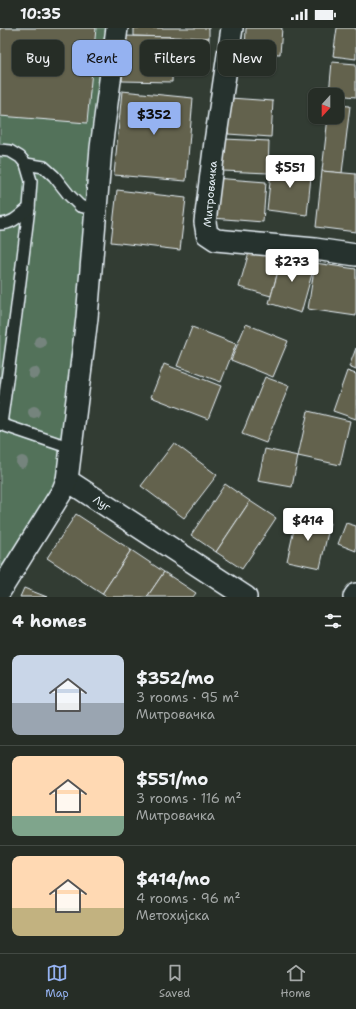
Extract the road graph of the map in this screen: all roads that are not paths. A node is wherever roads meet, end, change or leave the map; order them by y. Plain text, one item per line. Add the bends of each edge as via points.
1 (118, 28) edge
2 (232, 28) edge
3 (0, 150) edge
4 (26, 164) junction
5 (29, 208) junction
6 (96, 210) junction
7 (0, 224) edge
8 (356, 255) edge
9 (0, 424) edge
10 (71, 448) junction
11 (67, 480) junction
12 (0, 591) edge
13 (356, 594) edge
14 (246, 597) edge
15 (354, 597) edge

1 - 6 street via 101,148
2 - 8 street, Митровачка via 205,222 207,234 216,240
3 - 4 lane via 10,151
4 - 5 lane via 31,181
4 - 6 lane via 44,167 80,206
5 - 7 lane via 14,221
5 - 9 lane
6 - 10 street via 87,318
9 - 10 lane
10 - 11 street
11 - 12 street
11 - 14 street, Луг
13 - 15 street

